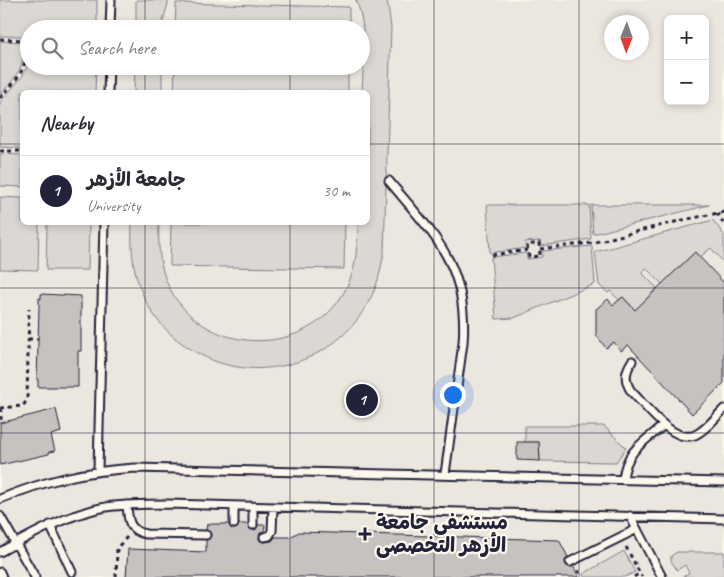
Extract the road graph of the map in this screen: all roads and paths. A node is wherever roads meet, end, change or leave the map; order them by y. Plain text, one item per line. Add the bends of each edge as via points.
1 (111, 0) edge
2 (110, 20) edge
3 (0, 39) edge
4 (20, 40) edge
5 (20, 75) edge
6 (109, 75) edge
7 (108, 90) edge
8 (0, 98) edge
9 (0, 151) edge
10 (20, 152) edge
11 (389, 181) dead end
12 (724, 212) edge
13 (716, 213) junction
14 (724, 224) edge
15 (104, 225) edge
16 (540, 249) junction
17 (528, 250) junction
18 (492, 255) dead end
19 (29, 308) dead end
20 (28, 339) junction
21 (38, 340) dead end
22 (632, 361) dead end
23 (0, 408) edge
24 (724, 409) edge
25 (1, 422) dead end
26 (664, 425) junction
27 (98, 470) junction
28 (445, 474) junction
29 (623, 479) junction
30 (724, 482) edge
31 (0, 499) edge
32 (127, 505) junction
33 (234, 506) junction
34 (254, 507) junction
35 (273, 507) junction
36 (0, 516) edge
37 (630, 516) junction
38 (724, 519) edge
39 (234, 524) dead end
40 (253, 524) dead end
41 (50, 525) junction
42 (637, 529) junction
43 (206, 535) dead end
44 (264, 537) dead end
45 (122, 542) dead end
46 (16, 544) junction
47 (624, 545) dead end
48 (0, 552) edge
49 (570, 562) dead end
50 (0, 572) edge
51 (72, 572) dead end
52 (641, 575) edge
53 (2, 577) edge
54 (35, 577) edge
55 (116, 577) edge
56 (634, 577) edge
57 (662, 577) edge

1 - 2 lane
3 - 4 path
5 - 8 path
6 - 7 lane
9 - 10 path
11 - 28 lane via 437,239 460,286 463,342
12 - 13 path
13 - 14 path
13 - 16 path via 591,243
15 - 27 lane
16 - 17 path via 539,243 527,245
16 - 17 path via 540,256 529,257
17 - 18 path
19 - 20 path
20 - 21 path
20 - 23 path via 26,404
22 - 26 lane via 627,368 627,384
23 - 25 path
24 - 26 lane via 701,432 690,436 674,433
26 - 29 lane via 629,457
27 - 28 lane via 176,468
27 - 31 lane via 58,478
28 - 29 lane
29 - 30 lane
32 - 33 lane
32 - 41 lane via 88,511
32 - 43 lane via 128,522 138,532
33 - 34 lane
33 - 39 lane
34 - 35 lane
34 - 40 lane
35 - 37 lane
35 - 44 lane via 272,531
36 - 46 lane
37 - 38 lane
37 - 42 lane
41 - 46 lane
41 - 51 lane
42 - 49 lane
42 - 57 lane
45 - 55 path via 117,548
46 - 48 lane
46 - 54 lane
47 - 52 path
50 - 53 lane
52 - 56 path

